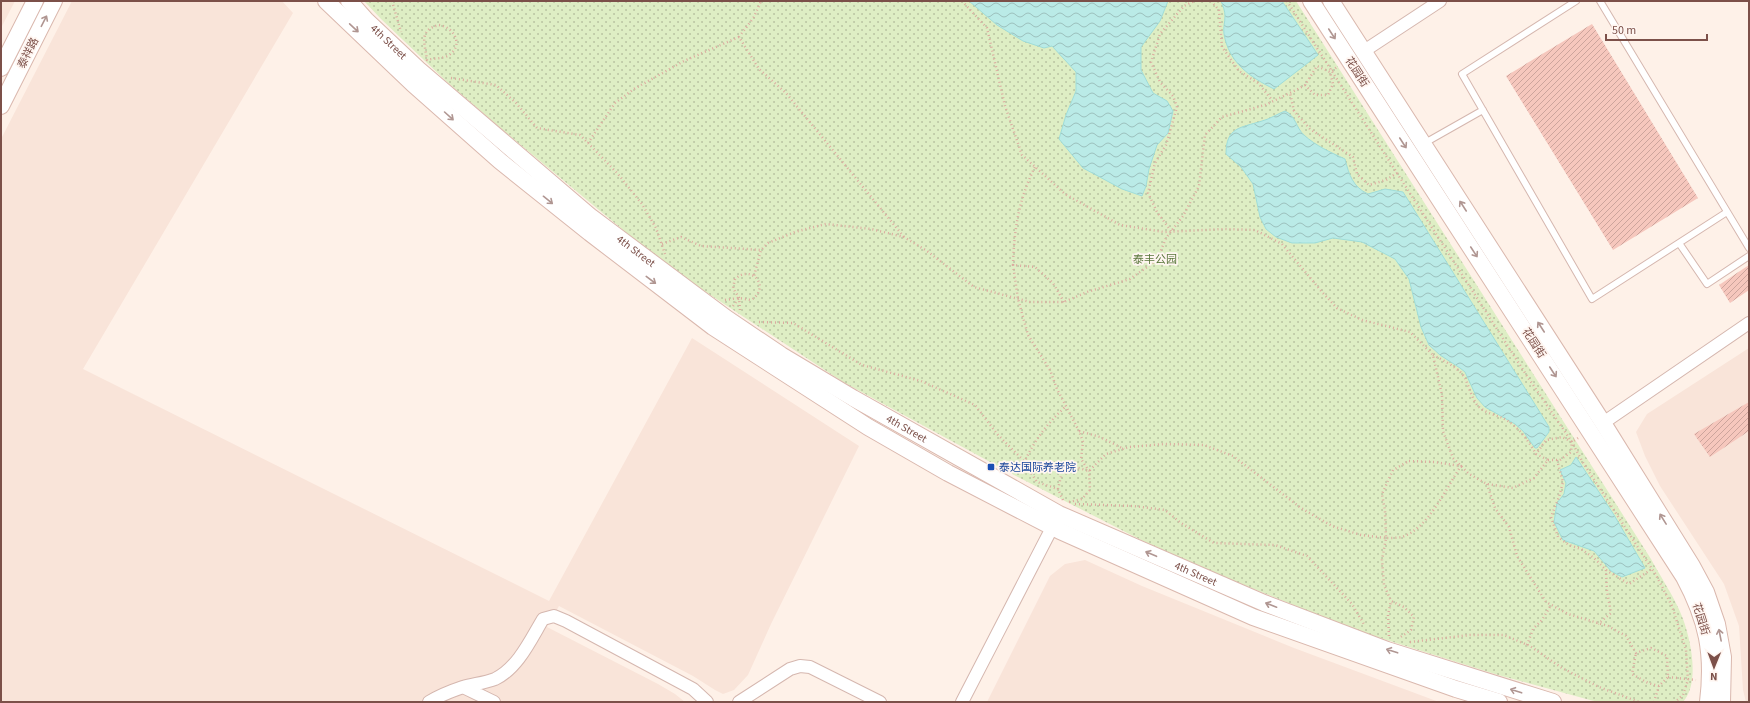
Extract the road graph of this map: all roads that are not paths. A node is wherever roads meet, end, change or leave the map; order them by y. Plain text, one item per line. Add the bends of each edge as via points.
1 (35, 1) edge
2 (54, 1) edge
3 (326, 1) edge
4 (349, 1) edge
5 (1311, 1) edge
6 (1331, 1) edge
7 (1440, 1) edge
8 (1576, 1) edge
9 (1600, 1) edge
10 (1364, 52) junction
11 (1, 68) edge
12 (1, 106) edge
13 (1482, 110) junction
14 (1423, 144) junction
15 (1728, 212) junction
16 (1679, 243) junction
17 (1749, 248) edge
18 (1749, 256) edge
19 (1749, 323) edge
20 (1596, 426) junction
21 (1059, 515) junction
22 (463, 687) junction
23 (429, 702) edge
24 (494, 702) edge
25 (707, 702) edge
26 (739, 702) edge
27 (880, 702) edge
28 (962, 702) edge
29 (1499, 702) edge
30 (1553, 702) edge
31 (1708, 702) edge
32 (1722, 702) edge

1 - 11 street, 泰祥路
12 -> 2 street, 泰祥路
3 -> 21 street, 4th Street via 413,84 500,161 590,234 713,327 868,427 948,472
4 - 21 street, 4th Street via 418,69 591,217 733,315 782,355
5 -> 20 street, 花园街
6 - 10 street, 花园街
7 - 10 street
8 - 13 lane via 1462,74
9 - 15 lane
10 - 14 street, 花园街
13 - 14 lane
13 - 16 lane via 1592,299
20 -> 14 street, 花园街
15 - 16 lane
15 - 17 lane
16 - 18 lane via 1707,284
19 - 20 street
20 - 31 street, 花园街 via 1692,592 1707,637 1711,667
32 -> 20 street, 花园街 via 1723,657 1718,624 1706,592 1692,566
21 - 28 street
21 - 29 street, 4th Street via 1253,617
30 -> 21 street, 4th Street via 1386,641 1264,603
22 - 23 street
22 - 24 street
22 - 25 street via 496,678 509,668 523,652 543,619 554,616 669,676
26 - 27 street via 790,669 800,666 810,667

